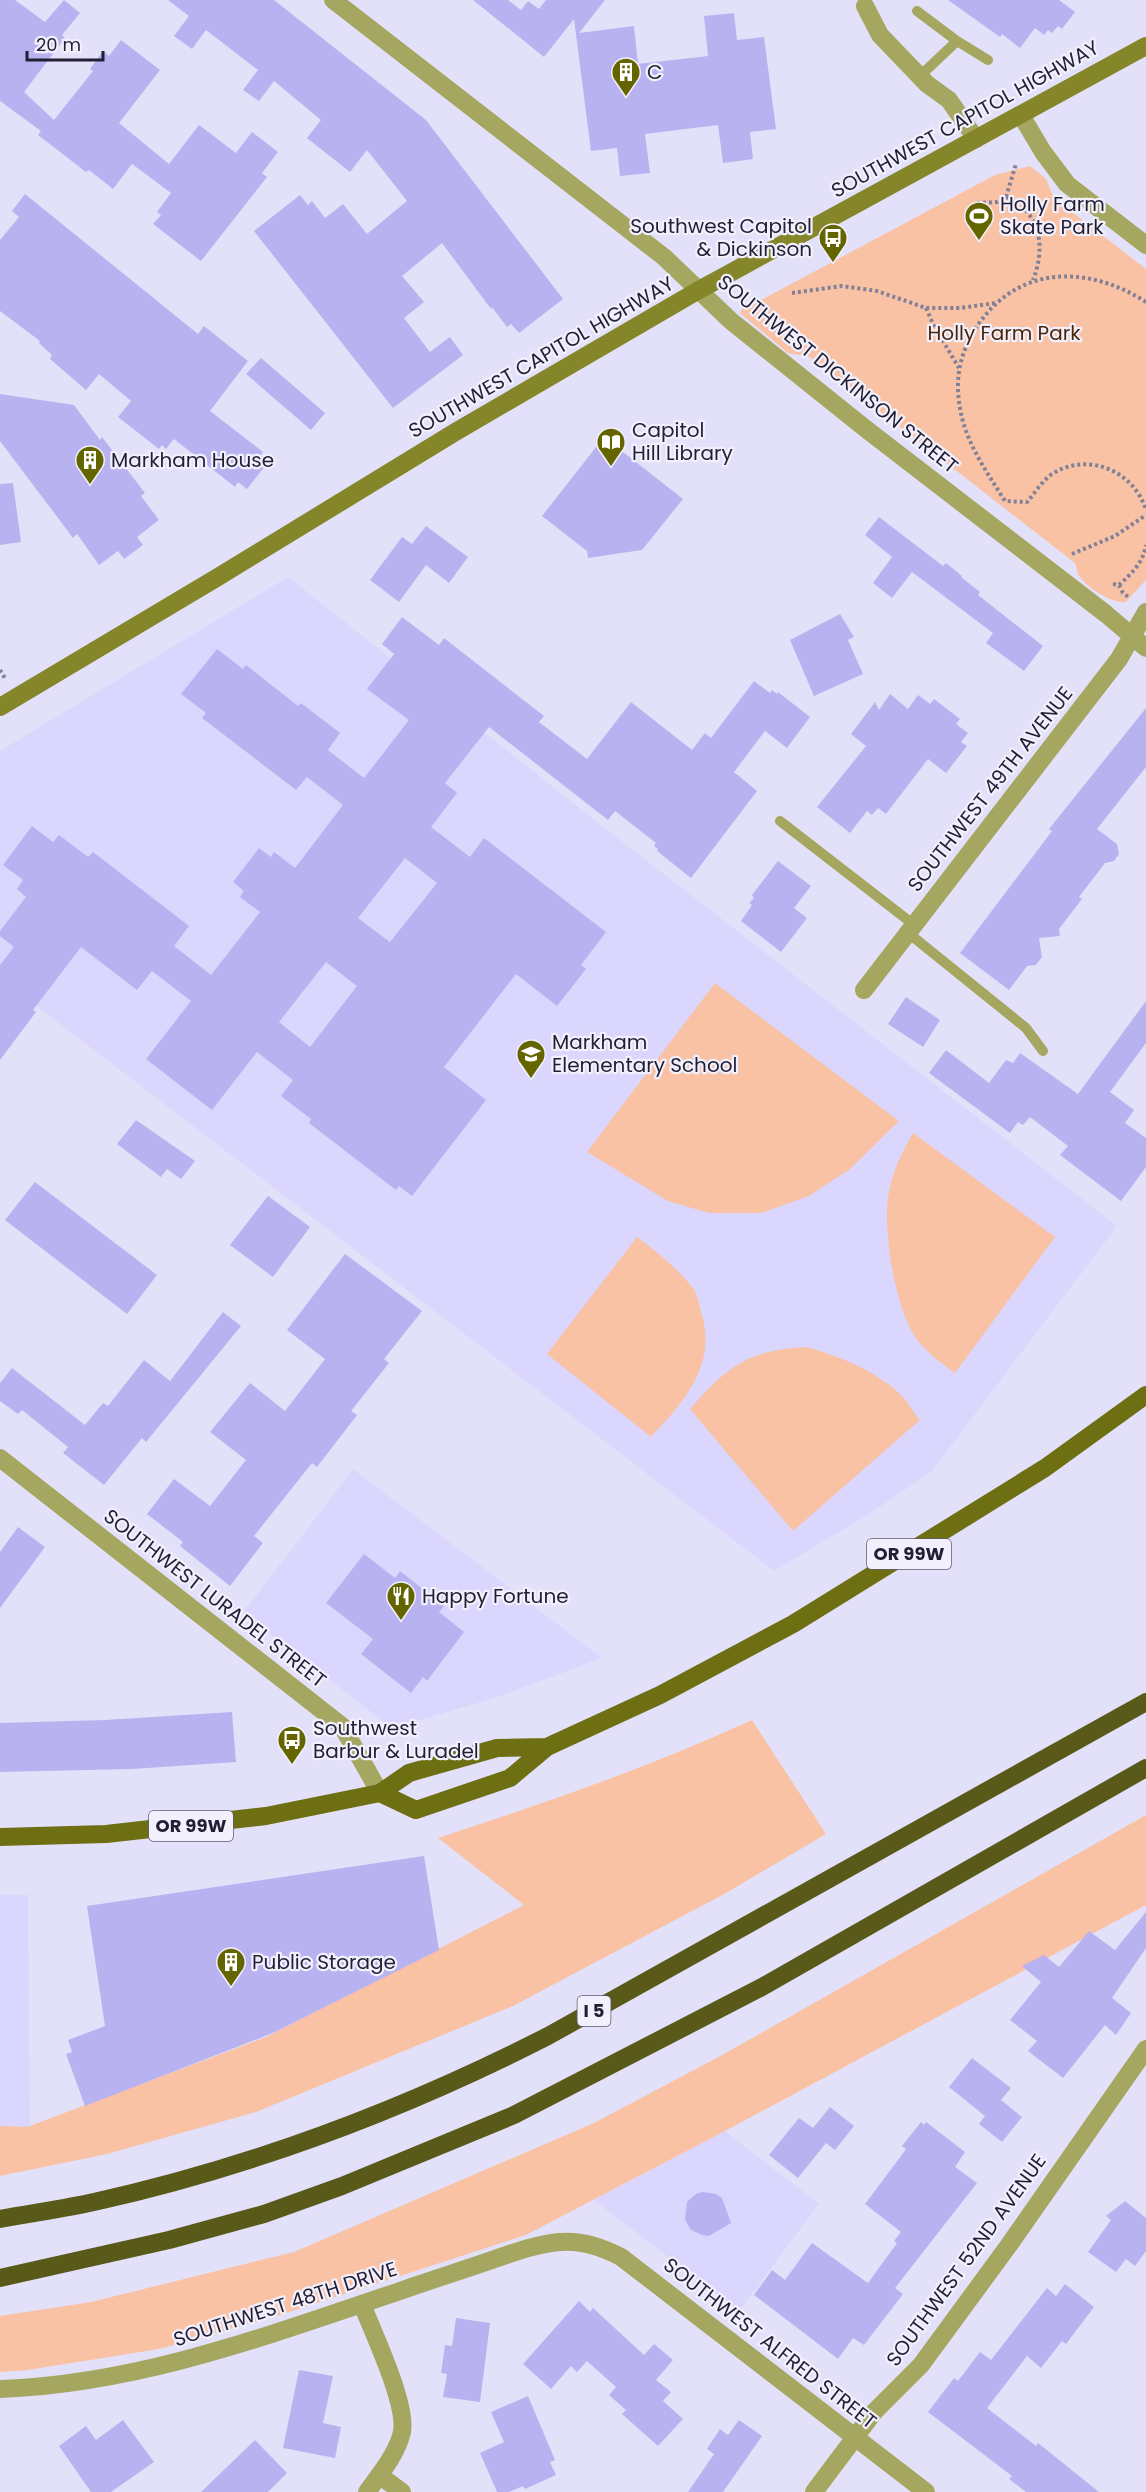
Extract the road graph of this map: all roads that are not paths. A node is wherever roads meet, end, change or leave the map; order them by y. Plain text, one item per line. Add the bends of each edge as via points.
1 (333, 0) edge
2 (863, 3) edge
3 (916, 11) dead end
4 (957, 41) junction
5 (1146, 46) edge
6 (988, 60) dead end
7 (920, 76) junction
8 (1021, 115) junction
9 (976, 139) junction
10 (1146, 245) edge
11 (699, 290) junction
12 (1146, 612) edge
13 (1139, 642) edge
14 (0, 707) edge
15 (780, 821) dead end
16 (910, 928) junction
17 (864, 990) dead end
18 (1042, 1050) dead end
19 (1146, 1395) edge
20 (2, 1464) edge
21 (1146, 1702) edge
22 (547, 1747) junction
23 (1146, 1768) edge
24 (380, 1792) junction
25 (0, 1838) edge
26 (1146, 2049) edge
27 (0, 2219) edge
28 (580, 2242) joint
29 (0, 2278) edge
30 (362, 2304) junction
31 (0, 2389) edge
32 (855, 2437) junction
33 (379, 2475) junction
34 (367, 2492) edge
35 (402, 2492) edge
36 (814, 2492) edge
37 (926, 2492) edge

1 - 11 street, SOUTHWEST DICKINSON STREET via 664,257
2 - 7 street via 880,35
3 - 4 lane
4 - 6 lane
4 - 7 lane
5 - 8 main road, SOUTHWEST CAPITOL HIGHWAY
7 - 9 street via 949,100
8 - 9 main road, SOUTHWEST CAPITOL HIGHWAY
8 - 10 street via 1067,184
9 - 11 main road, SOUTHWEST CAPITOL HIGHWAY
11 - 13 street, SOUTHWEST DICKINSON STREET via 723,315 820,393
11 - 14 main road, SOUTHWEST CAPITOL HIGHWAY via 457,430
12 - 13 street, SOUTHWEST 49TH AVENUE
13 - 16 street, SOUTHWEST 49TH AVENUE via 1119,659
15 - 16 lane
16 - 17 street, SOUTHWEST 49TH AVENUE
16 - 18 lane via 1026,1028
19 - 22 main road, OR 99W via 1045,1468 793,1624 660,1695
20 - 24 street, SOUTHWEST LURADEL STREET via 342,1726
21 - 27 highway, I 5 via 483,2069 363,2119 246,2161 94,2202
22 - 24 main road, OR 99W via 497,1748 409,1773
22 - 24 main road, OR 99W via 510,1778 416,1810
23 - 29 highway via 762,1987 514,2115 342,2187 264,2214
24 - 25 main road, OR 99W via 310,1808 198,1825
26 - 32 street, SOUTHWEST 52ND AVENUE via 921,2365 882,2403
28 - 30 street, SOUTHWEST 48TH DRIVE via 540,2245
28 - 32 street, SOUTHWEST ALFRED STREET via 621,2257
30 - 31 street, SOUTHWEST 48TH DRIVE via 148,2370 86,2382
30 - 33 street via 401,2408 402,2431
32 - 36 street, SOUTHWEST 52ND AVENUE
32 - 37 street, SOUTHWEST ALFRED STREET
33 - 34 street
33 - 35 street

